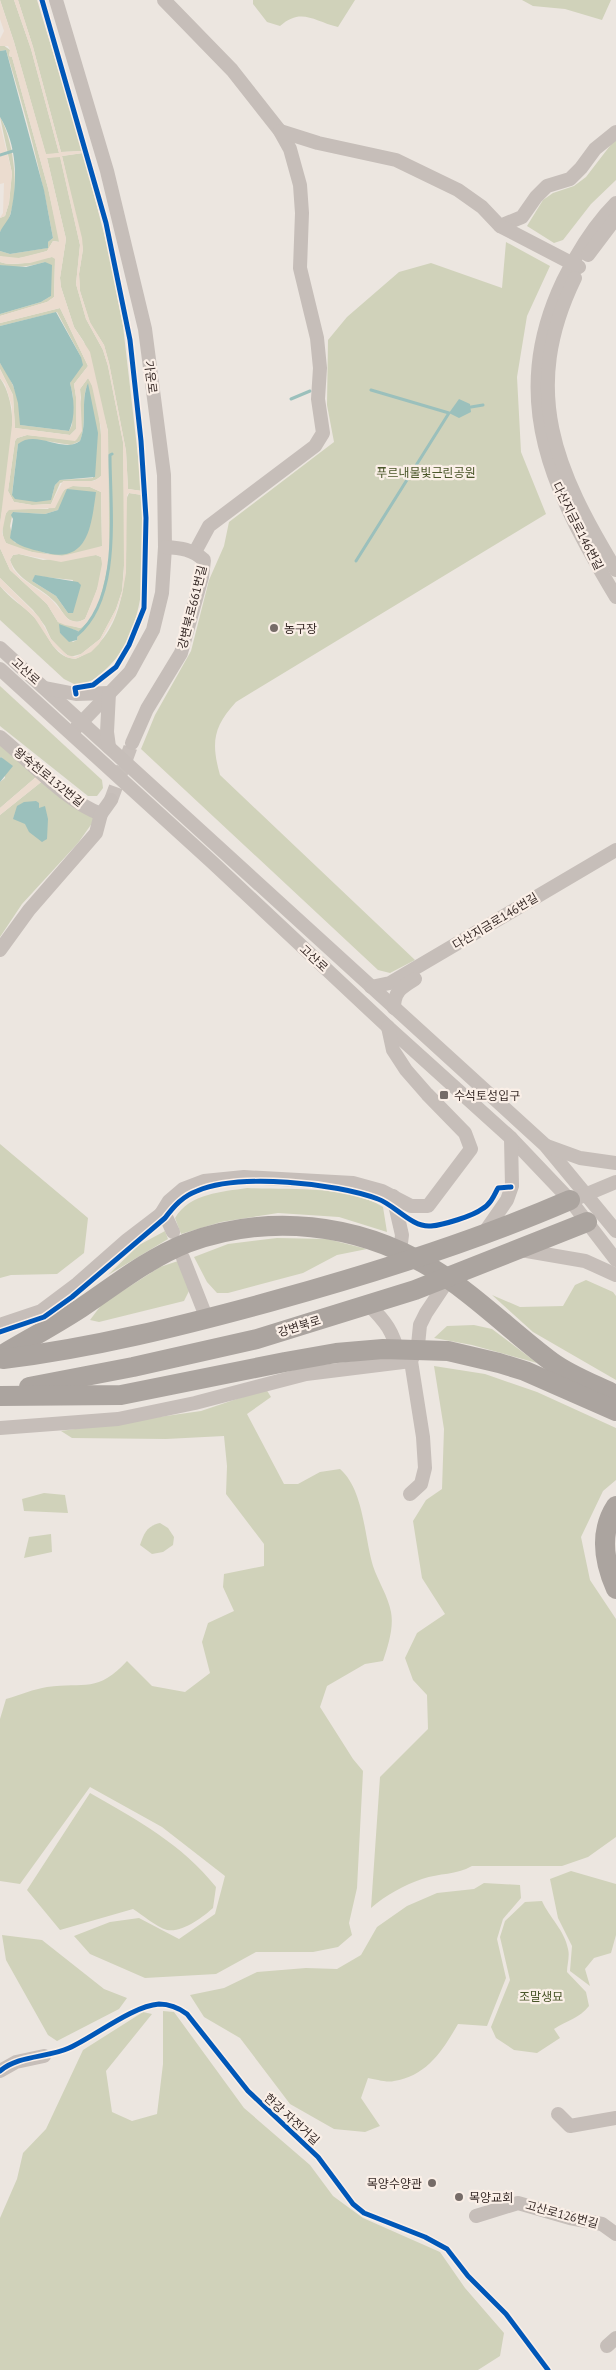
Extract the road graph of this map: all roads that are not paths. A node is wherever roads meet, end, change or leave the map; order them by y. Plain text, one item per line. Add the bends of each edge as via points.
1 (56, 0) edge
2 (164, 0) edge
3 (280, 131) junction
4 (616, 132) edge
5 (616, 203) edge
6 (616, 218) edge
7 (500, 226) junction
8 (576, 266) junction
9 (166, 547) junction
10 (195, 552) junction
11 (616, 570) edge
12 (616, 597) edge
13 (0, 648) edge
14 (0, 668) edge
15 (44, 687) junction
16 (109, 693) junction
17 (80, 722) junction
18 (70, 734) junction
19 (0, 736) edge
20 (132, 744) tunnel mouth
21 (109, 747) junction
22 (111, 800) tunnel mouth
23 (101, 814) junction
24 (616, 850) edge
25 (616, 861) edge
26 (0, 950) edge
27 (371, 988) junction
28 (394, 1008) junction
29 (388, 1027) junction
30 (512, 1138) junction
31 (545, 1145) junction
32 (616, 1163) edge
33 (616, 1182) edge
34 (393, 1196) junction
35 (578, 1197) junction
36 (161, 1214) junction
37 (602, 1216) edge
38 (616, 1231) edge
39 (173, 1232) dead end
40 (484, 1233) junction
41 (517, 1250) junction
42 (183, 1258) dead end
43 (616, 1260) edge
44 (398, 1264) junction
45 (616, 1275) edge
46 (450, 1277) junction
47 (368, 1304) junction
48 (207, 1319) junction
49 (0, 1325) edge
50 (0, 1357) edge
51 (406, 1362) junction
52 (566, 1379) junction
53 (0, 1392) edge
54 (616, 1395) edge
55 (0, 1396) edge
56 (616, 1411) edge
57 (0, 1428) edge
58 (410, 1494) dead end
59 (616, 1506) edge
60 (616, 1589) edge
61 (44, 2056) dead end
62 (0, 2071) edge
63 (558, 2114) dead end
64 (616, 2118) edge
65 (476, 2216) dead end
66 (616, 2234) edge

1 - 9 street, 가운로 via 107,171 145,329 164,475
2 - 3 street via 218,53
3 - 7 street via 396,160 458,190 482,207
3 - 10 street via 290,149 300,185 300,268 317,338 320,368 318,399 323,433 315,446 208,526
4 - 7 street via 595,149 570,179 547,186 522,217
5 - 8 street, 다산지금로146번길 via 604,216
6 - 8 street, 다산지금로146번길
7 - 8 street
8 - 11 street, 다산지금로146번길 via 551,344 549,412 566,478
8 - 12 street, 다산지금로146번길 via 551,308 541,341 538,409 544,443 559,490 578,531
9 - 10 street, 강변북로661번길
9 - 16 street, 가운로 via 162,593 153,630 130,672
10 - 20 street, 강변북로661번길 via 204,560 202,577 181,653 147,709
13 - 15 street, 고산로
14 - 18 street, 고산로
15 - 16 street via 76,694
15 - 17 street, 고산로
16 - 17 street, 가운로
16 - 21 street
17 - 18 street, 가운로
17 - 21 street, 고산로
18 - 29 street, 고산로
19 - 23 street, 왕숙천로132번길 via 59,787 89,810
21 - 27 street, 고산로
22 - 23 street
23 - 26 street via 96,833 29,910
24 - 27 street, 다산지금로146번길 via 390,983
25 - 28 street, 다산지금로146번길 via 399,989 394,996
27 - 28 street, 고산로
28 - 31 street, 고산로
29 - 30 street, 고산로
29 - 34 street via 393,1050 406,1070 465,1133 471,1149 428,1206 412,1206
30 - 35 street, 고산로
30 - 40 street via 512,1186 507,1200
31 - 32 street via 580,1158
31 - 35 street, 고산로
33 - 35 street
34 - 36 street via 354,1183 244,1177 204,1181 183,1189 169,1201
34 - 44 street via 402,1235
35 - 37 street, 고산로
35 - 40 highway
36 - 39 street
36 - 49 street via 41,1311
37 - 38 street, 고산로
37 - 41 highway, 강변북로
37 - 43 street, 고산로
40 - 44 highway
41 - 45 street via 585,1261
41 - 46 highway, 강변북로
42 - 48 street
44 - 48 highway
46 - 47 highway, 강변북로
46 - 51 street via 426,1312 420,1325 418,1345
47 - 51 street via 387,1324
47 - 53 highway, 강변북로 via 226,1346
48 - 50 highway via 57,1352
50 - 52 highway via 133,1272 187,1243 224,1233 286,1225 345,1232 378,1240 432,1268 554,1364
51 - 57 street via 306,1374 118,1419
51 - 58 street via 423,1437 425,1468 421,1484
52 - 54 highway
52 - 55 highway via 448,1351 383,1349 284,1362 121,1395
52 - 56 highway
59 - 60 highway via 607,1524 605,1541 606,1559
61 - 62 street via 16,2062
63 - 64 street via 570,2126
65 - 66 street, 고산로126번길 via 518,2203 602,2224

